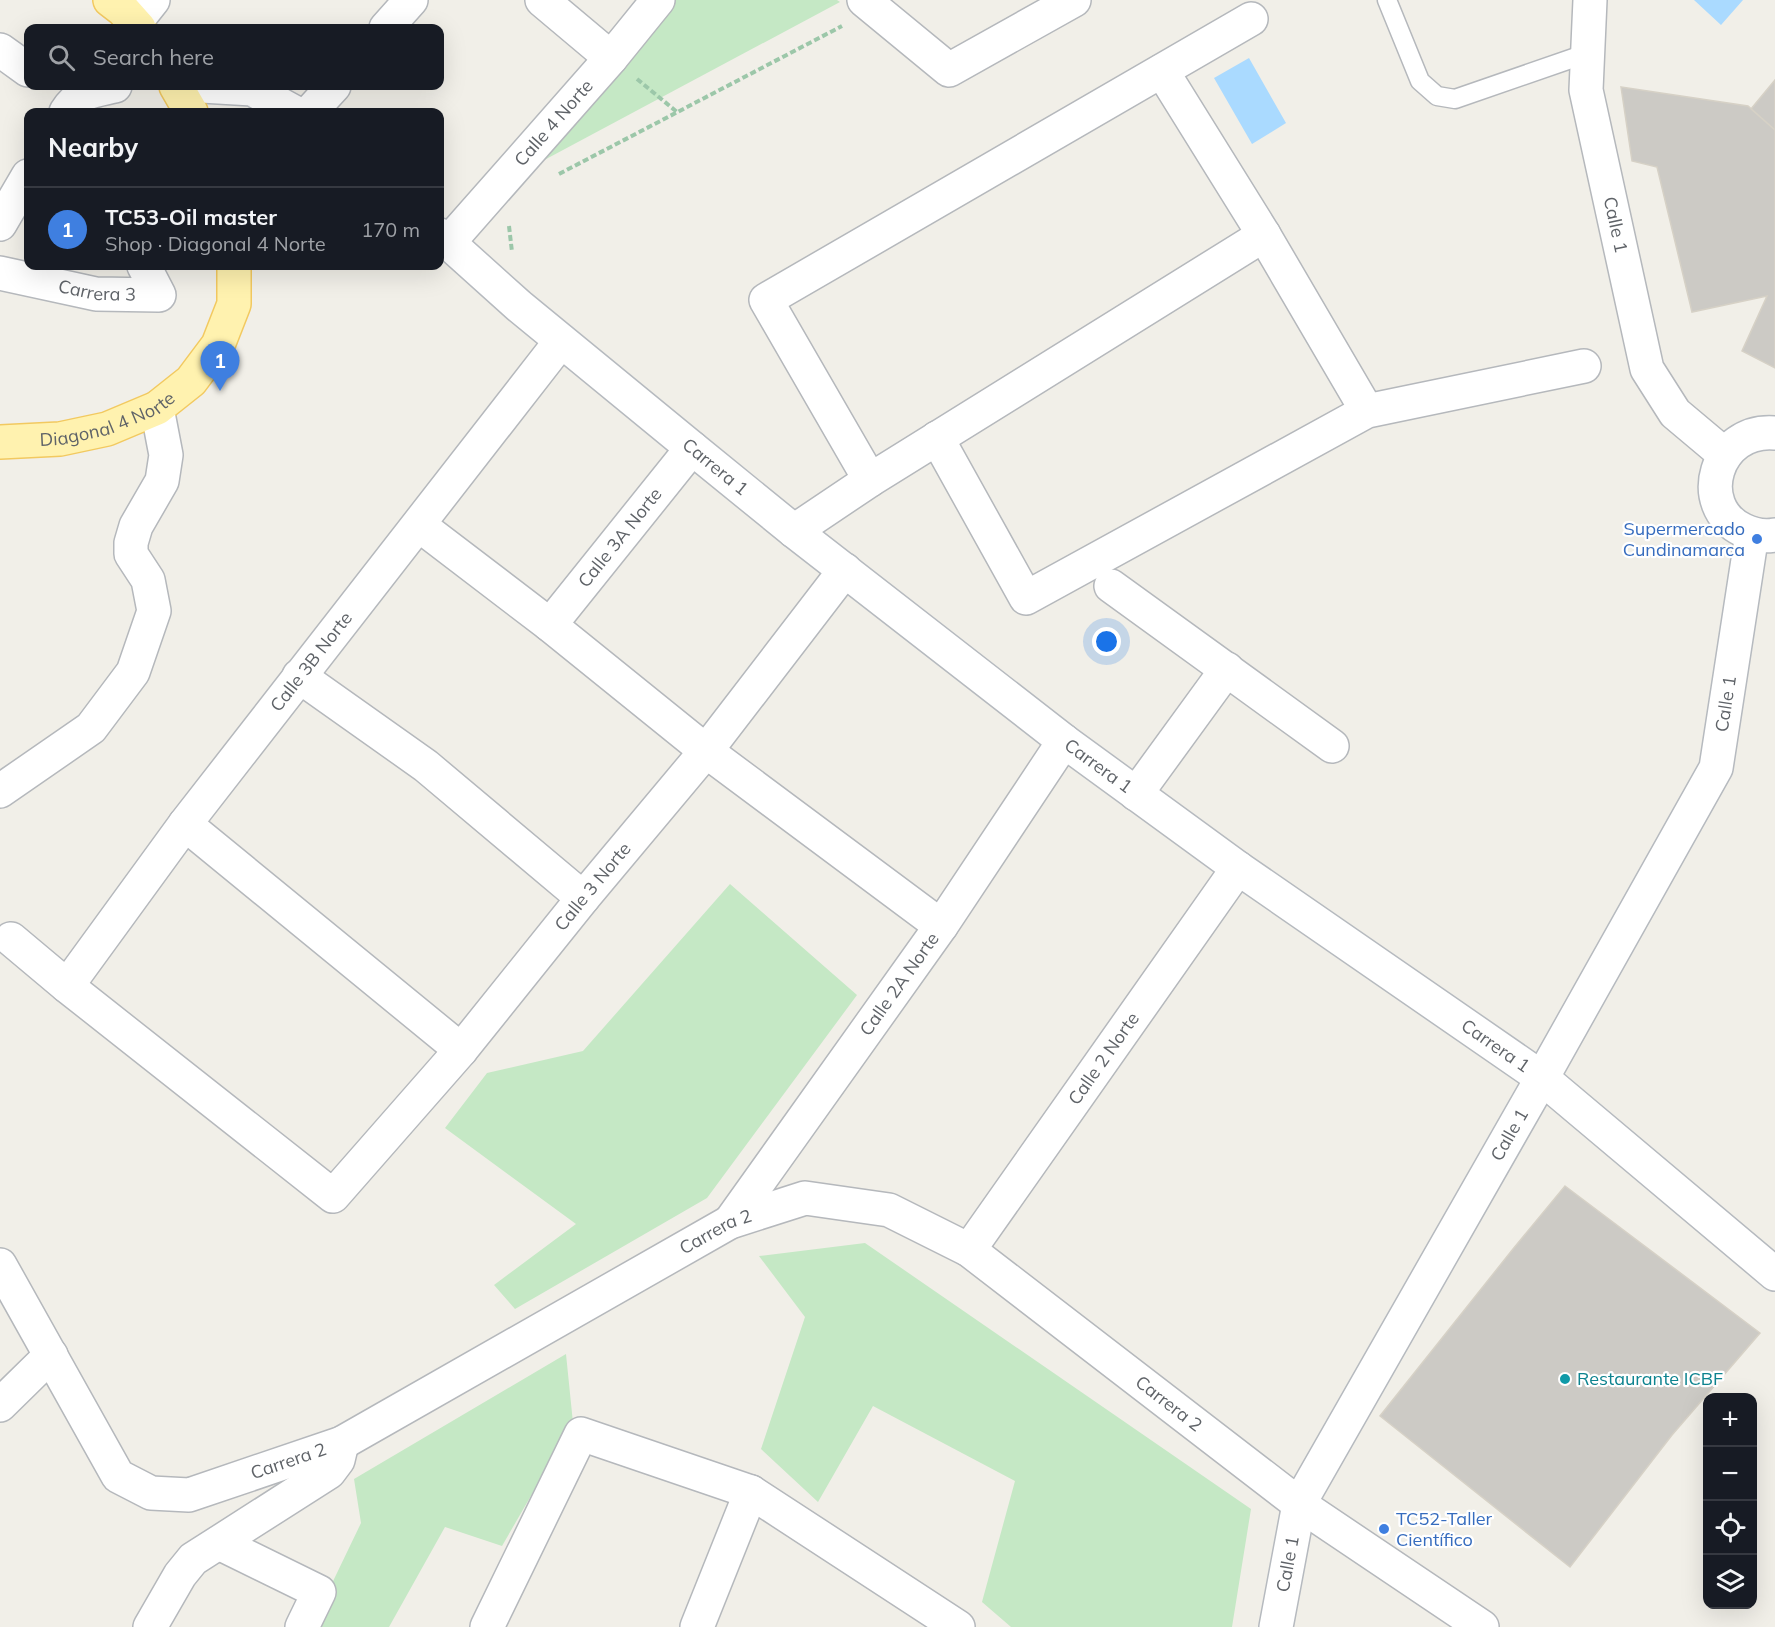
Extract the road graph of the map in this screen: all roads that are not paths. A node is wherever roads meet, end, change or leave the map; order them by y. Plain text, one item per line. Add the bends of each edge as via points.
1 (411, 0) edge
2 (542, 0) edge
3 (658, 0) edge
4 (1074, 0) edge
5 (1387, 0) edge
6 (1590, 0) edge
7 (869, 4) edge
8 (1251, 20) dead end
9 (390, 24) edge
10 (0, 50) edge
11 (1588, 53) junction
12 (611, 58) junction
13 (24, 67) edge
14 (1162, 71) junction
15 (96, 90) edge
16 (178, 90) edge
17 (254, 90) edge
18 (330, 90) edge
19 (66, 103) edge
20 (189, 108) edge
21 (287, 108) edge
22 (314, 108) edge
23 (24, 183) edge
24 (0, 224) edge
25 (1264, 235) junction
26 (444, 239) edge
27 (146, 270) edge
28 (234, 270) edge
29 (0, 273) edge
30 (561, 341) junction
31 (1584, 366) dead end
32 (157, 408) junction
33 (1367, 411) junction
34 (1775, 433) edge
35 (937, 438) junction
36 (0, 442) edge
37 (692, 448) junction
38 (1725, 455) junction
39 (870, 480) junction
40 (419, 525) junction
41 (794, 531) junction
42 (1763, 535) edge
43 (845, 570) junction
44 (1111, 586) dead end
45 (550, 625) junction
46 (1227, 669) junction
47 (299, 676) junction
48 (1064, 741) junction
49 (1332, 746) dead end
50 (706, 751) junction
51 (0, 791) edge
52 (1136, 794) junction
53 (184, 824) junction
54 (1238, 868) junction
55 (583, 898) junction
56 (941, 926) junction
57 (11, 939) dead end
58 (67, 986) junction
59 (461, 1050) junction
60 (1542, 1078) junction
61 (730, 1222) junction
62 (969, 1251) junction
63 (0, 1265) edge
64 (1775, 1274) edge
65 (51, 1355) junction
66 (0, 1405) edge
67 (342, 1443) junction
68 (751, 1492) junction
69 (1299, 1504) junction
70 (219, 1543) junction
71 (150, 1627) edge
72 (302, 1627) edge
73 (487, 1627) edge
74 (697, 1627) edge
75 (958, 1627) edge
76 (1276, 1627) edge
77 (1482, 1627) edge

1 - 9 street
2 - 12 street
3 - 12 street, Calle 4 Norte
4 - 7 street via 949,70
5 - 11 lane via 1420,81 1437,96 1455,99
6 - 11 street, Calle 1
8 - 14 street
10 - 13 street
11 - 38 street, Calle 1 via 1586,90 1647,369 1675,413
12 - 26 street, Calle 4 Norte
14 - 25 street
14 - 39 street via 766,300
15 - 19 street
16 - 20 main road
17 - 21 street
18 - 22 street
23 - 24 street
25 - 33 street
25 - 35 street
26 - 30 street, Carrera 1
27 - 29 street, Carrera 3 via 159,295 96,294
28 - 32 main road, Diagonal 4 Norte via 234,304 218,345 191,381
30 - 37 street, Carrera 1
30 - 40 street, Calle 3B Norte
31 - 33 street
32 - 36 main road, Diagonal 4 Norte via 107,429 60,439
32 - 51 street via 166,455 162,481 136,526 131,543 131,554 148,580 154,611 133,672 91,728
33 - 35 street via 1026,598
34 - 38 street, Calle 1 via 1748,435
35 - 39 street
37 - 41 street, Carrera 1
37 - 45 street, Calle 3A Norte
38 - 42 street, Calle 1 via 1715,485 1718,501 1737,527
39 - 41 street
40 - 45 street
40 - 47 street, Calle 3B Norte
41 - 43 street, Carrera 1
42 - 60 street, Calle 1 via 1716,768
43 - 48 street, Carrera 1
43 - 50 street, Calle 3 Norte
44 - 46 street
45 - 50 street
46 - 49 street
46 - 52 street
47 - 53 street, Calle 3B Norte
47 - 55 street via 426,766
48 - 52 street, Carrera 1
48 - 56 street, Calle 2A Norte
50 - 55 street, Calle 3 Norte
50 - 56 street
52 - 54 street, Carrera 1
53 - 58 street, Calle 3B Norte
53 - 59 street
54 - 60 street, Carrera 1
54 - 62 street, Calle 2 Norte
55 - 59 street, Calle 3 Norte
56 - 61 street, Calle 2A Norte
57 - 58 street
58 - 59 street, Calle 3 Norte via 333,1196
60 - 64 street, Carrera 1
60 - 69 street, Calle 1
61 - 62 street, Carrera 2 via 804,1198 889,1210
61 - 67 street, Carrera 2
62 - 69 street, Carrera 2
63 - 65 street, Carrera 2
65 - 66 street
65 - 67 street, Carrera 2 via 118,1476 151,1492 189,1495
67 - 70 street via 338,1460 329,1472
68 - 73 street via 581,1434
68 - 74 street
68 - 75 street
69 - 76 street, Calle 1
69 - 77 street, Carrera 2
70 - 71 street via 193,1559
70 - 72 street via 319,1592

